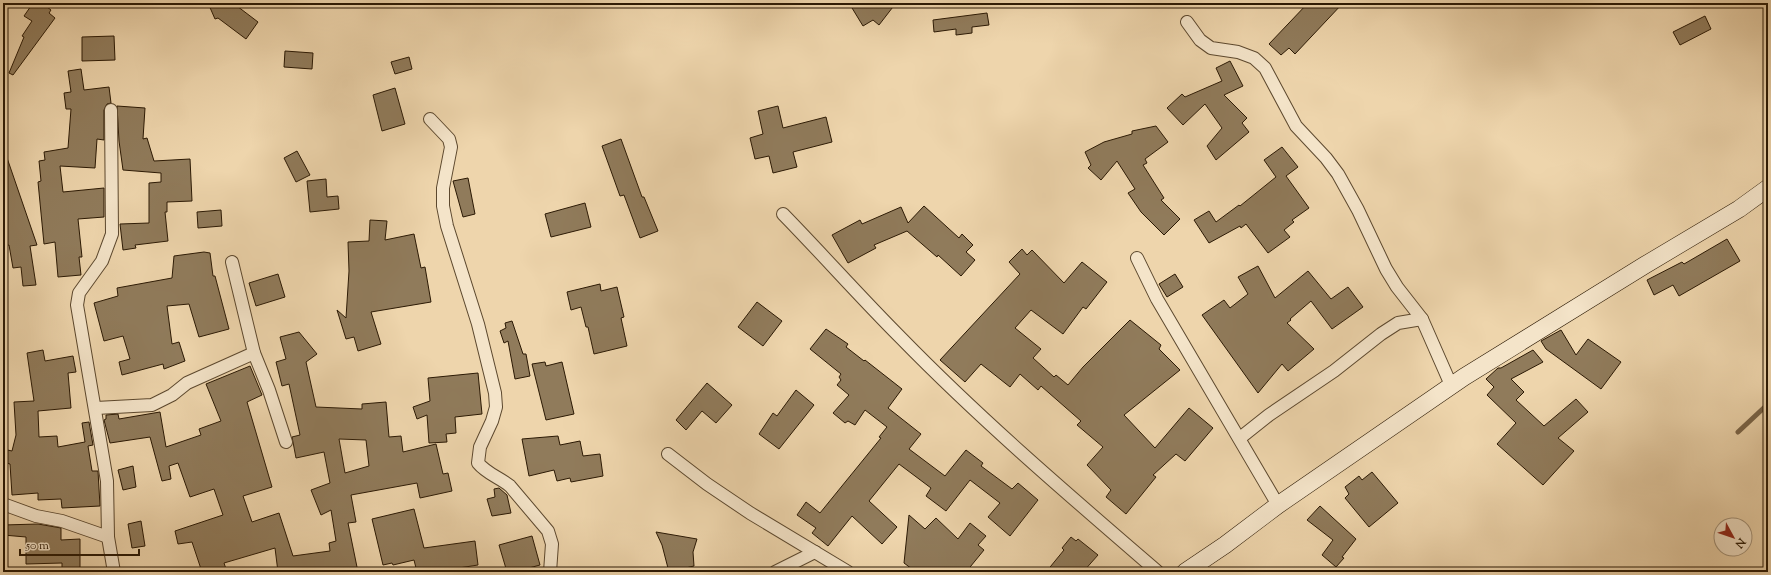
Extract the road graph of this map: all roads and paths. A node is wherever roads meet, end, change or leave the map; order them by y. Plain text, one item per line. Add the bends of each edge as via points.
1 (1187, 22) dead end
2 (111, 110) dead end
3 (430, 119) dead end
4 (1768, 188) edge
5 (783, 214) dead end
6 (1137, 258) dead end
7 (232, 262) dead end
8 (1422, 319) junction
9 (254, 353) junction
10 (1451, 385) junction
11 (96, 408) junction
12 (1240, 438) junction
13 (286, 442) dead end
14 (668, 454) dead end
15 (3, 504) edge
16 (1278, 505) junction
17 (108, 537) junction
18 (815, 552) junction
19 (114, 572) edge
20 (550, 572) edge
21 (775, 572) edge
22 (848, 572) edge
23 (1158, 572) edge
24 (1185, 572) edge

1 - 8 street via 1200,40 1212,48 1238,52 1254,58 1265,68 1296,126 1338,174 1386,269
2 - 11 street via 112,234 102,261 77,299
3 - 20 street via 446,135 451,147 443,188 443,206 478,324 495,393 496,407 480,447 478,463 486,472 504,480 548,531 552,544
4 - 10 street via 1739,209
5 - 23 street via 901,338 1082,506
6 - 12 street via 1157,299
7 - 9 street
8 - 10 street
8 - 12 street via 1398,323 1381,334
9 - 11 street via 187,383 152,405
9 - 13 street
10 - 16 street
11 - 17 street via 107,481
12 - 16 street
14 - 18 street via 750,513
15 - 17 street
16 - 24 street
17 - 19 street
18 - 21 street
18 - 22 street

